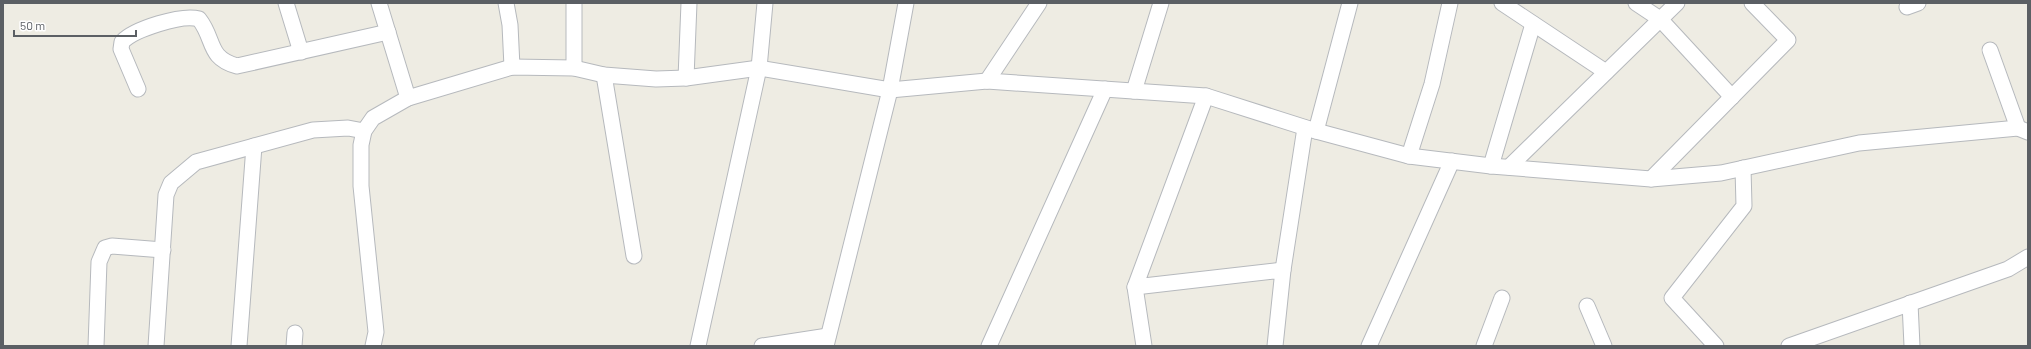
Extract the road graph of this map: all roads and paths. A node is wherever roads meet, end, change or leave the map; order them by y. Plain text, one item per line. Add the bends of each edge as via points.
1 (286, 3) edge
2 (379, 3) edge
3 (506, 3) edge
4 (574, 3) edge
5 (689, 3) edge
6 (765, 3) edge
7 (906, 3) edge
8 (1039, 3) edge
9 (1161, 3) edge
10 (1350, 3) edge
11 (1450, 3) edge
12 (1502, 3) edge
13 (1636, 3) edge
14 (1676, 3) edge
15 (1752, 3) edge
16 (1660, 20) junction
17 (1533, 24) junction
18 (388, 32) junction
19 (1990, 50) dead end
20 (301, 52) junction
21 (512, 67) junction
22 (574, 68) junction
23 (759, 68) junction
24 (1606, 72) junction
25 (604, 75) junction
26 (686, 78) junction
27 (987, 81) junction
28 (138, 89) dead end
29 (1105, 89) junction
30 (890, 90) junction
31 (1134, 91) junction
32 (1206, 96) junction
33 (1732, 97) junction
34 (408, 98) junction
35 (1311, 129) junction
36 (2023, 130) edge
37 (364, 131) junction
38 (254, 146) junction
39 (1409, 156) junction
40 (1452, 161) junction
41 (1491, 166) junction
42 (1509, 167) junction
43 (1743, 168) junction
44 (1652, 179) junction
45 (163, 250) junction
46 (634, 256) dead end
47 (2028, 257) edge
48 (1283, 270) junction
49 (1135, 287) junction
50 (1502, 298) dead end
51 (1910, 303) junction
52 (1587, 306) dead end
53 (827, 341) edge
54 (96, 346) edge
55 (156, 346) edge
56 (239, 346) edge
57 (373, 346) edge
58 (698, 346) edge
59 (762, 346) edge
60 (989, 346) edge
61 (1144, 346) edge
62 (1275, 346) edge
63 (1369, 346) edge
64 (1484, 346) edge
65 (1604, 346) edge
66 (1716, 346) edge
67 (1789, 346) edge
68 (1912, 346) edge

1 - 20 street
2 - 18 street
3 - 21 street
4 - 22 street
5 - 26 street
6 - 23 street
7 - 30 street
8 - 27 street
9 - 31 street
10 - 35 street
11 - 39 street via 1432,84
12 - 17 street
13 - 16 street
14 - 16 street
15 - 33 street via 1788,40
16 - 24 street
16 - 33 street
17 - 24 street
17 - 41 street
18 - 20 street
18 - 34 street
19 - 36 street
20 - 28 street via 231,65 225,63 215,52 199,19 182,18 134,33 122,42 121,50
21 - 22 street
21 - 34 street
22 - 25 street
23 - 26 street
23 - 30 street
23 - 58 street
24 - 42 street
25 - 26 street via 656,79
25 - 46 street
27 - 29 street
27 - 30 street
29 - 31 street
29 - 60 street
30 - 53 street
31 - 32 street
32 - 35 street
32 - 49 street
33 - 44 street
34 - 37 street via 372,118
35 - 39 street
35 - 48 street
36 - 43 street via 1859,143
37 - 38 street via 348,128 313,130
37 - 57 street via 361,145 361,186 376,332
38 - 45 street via 196,162 171,183 166,195
38 - 56 street
39 - 40 street
40 - 41 street
40 - 63 street
41 - 42 street
42 - 44 street
43 - 44 street via 1721,173
43 - 66 street via 1744,206 1672,298
45 - 54 street via 112,246 105,248 100,262
45 - 55 street
47 - 51 street via 2008,269
48 - 49 street
48 - 62 street
49 - 61 street
50 - 64 street
51 - 67 street
51 - 68 street
52 - 65 street
53 - 59 street

